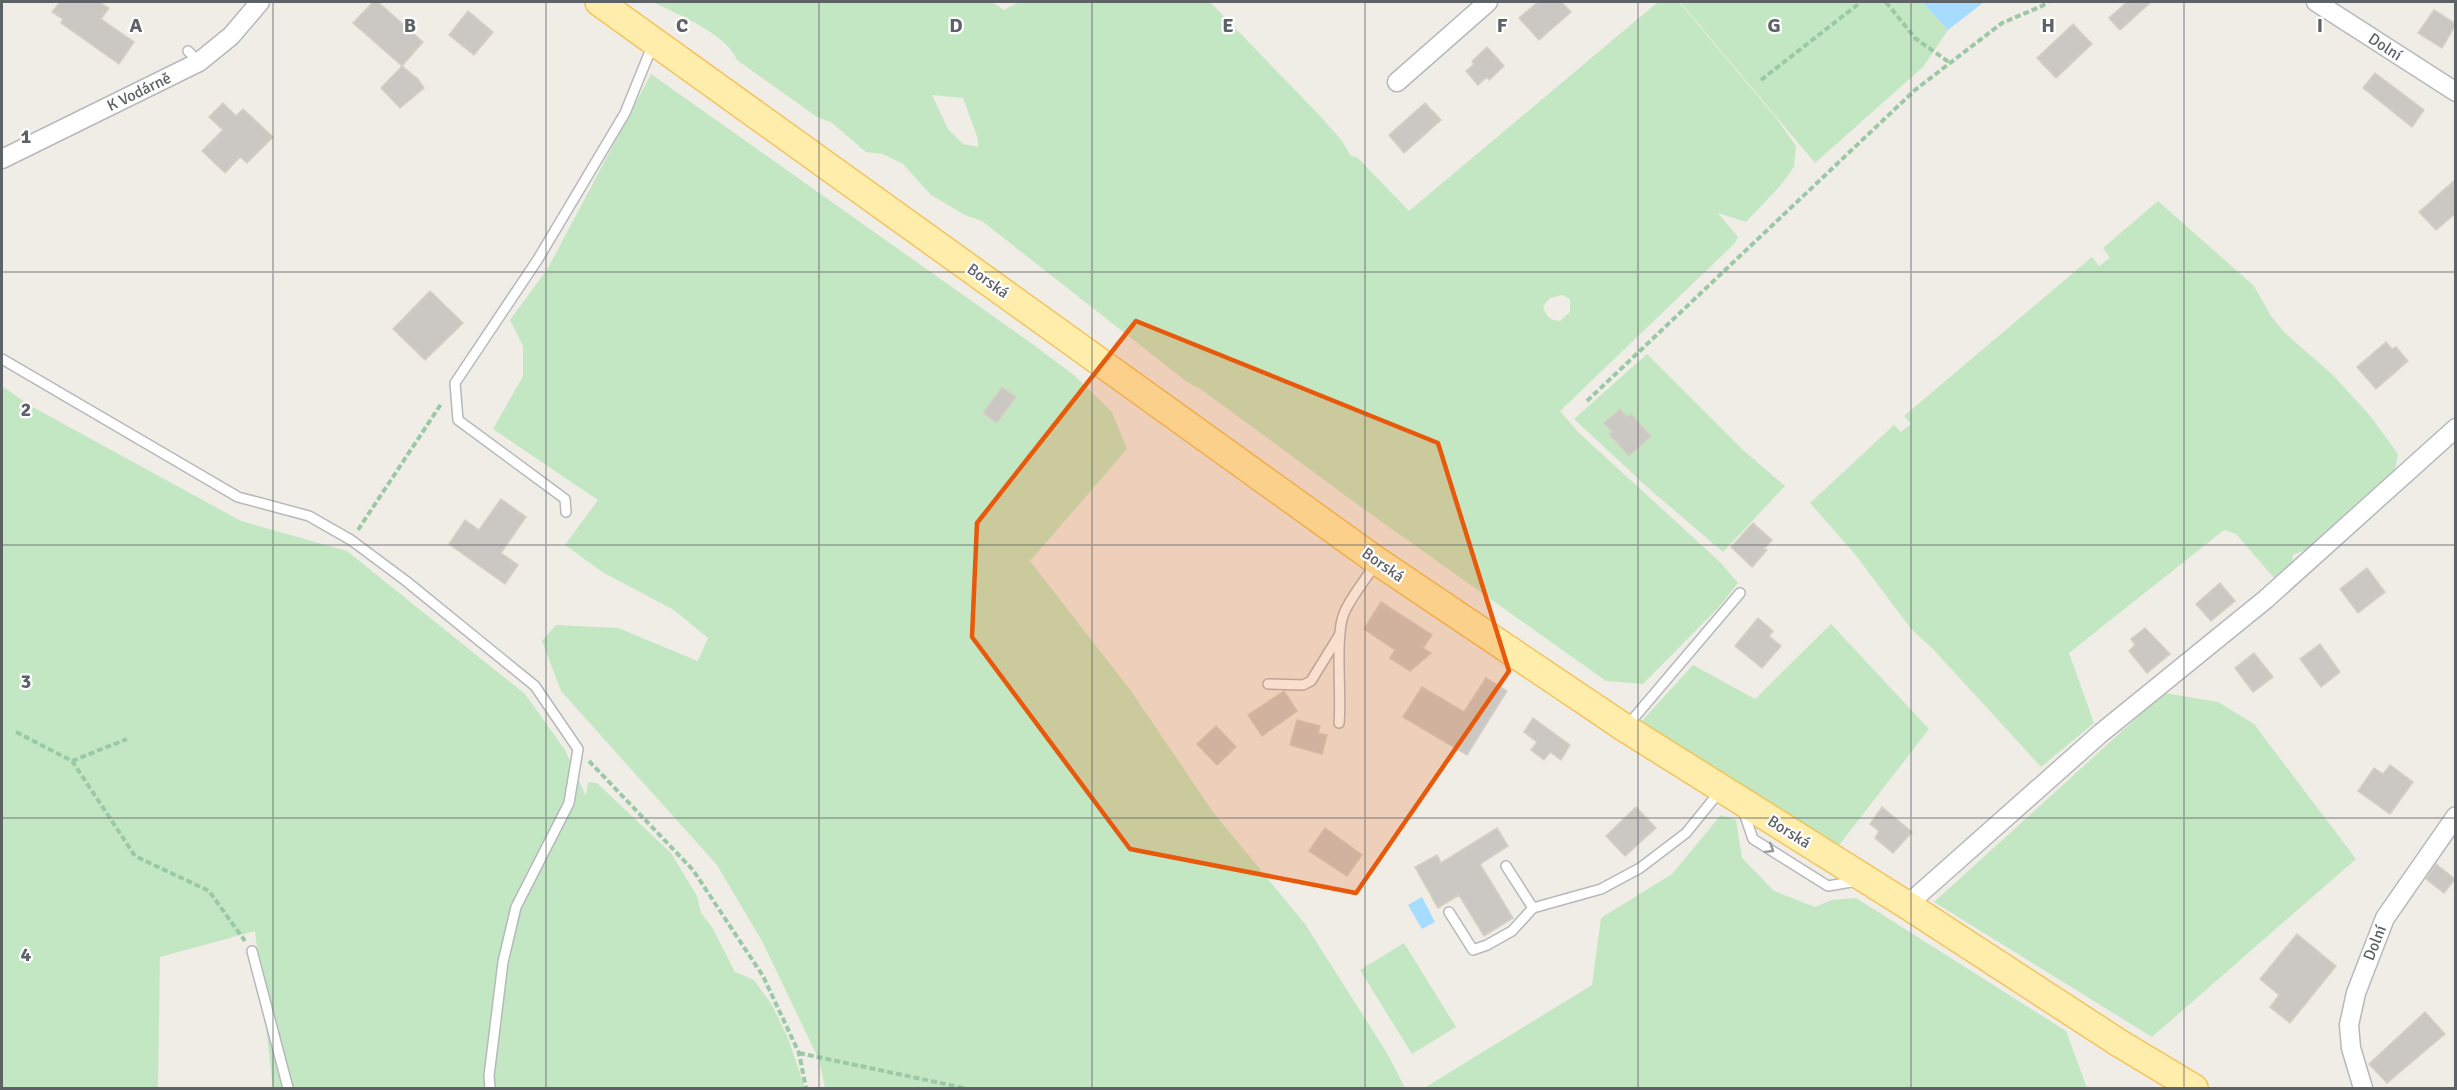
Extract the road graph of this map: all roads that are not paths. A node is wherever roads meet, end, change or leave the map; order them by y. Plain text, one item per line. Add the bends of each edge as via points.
1 (260, 2) edge
2 (599, 2) edge
3 (1488, 2) edge
4 (2316, 2) edge
5 (654, 41) junction
6 (1396, 82) dead end
7 (2456, 92) edge
8 (2, 159) edge
9 (2, 359) edge
10 (2456, 428) edge
11 (566, 512) dead end
12 (1377, 561) junction
13 (1740, 593) dead end
14 (1340, 634) junction
15 (1268, 684) dead end
16 (1339, 723) dead end
17 (1625, 728) junction
18 (1731, 796) junction
19 (2456, 816) edge
20 (1506, 866) dead end
21 (1907, 905) junction
22 (1533, 908) junction
23 (1449, 912) dead end
24 (252, 951) road end
25 (288, 1089) edge
26 (490, 1089) edge
27 (2194, 1089) edge
28 (2363, 1089) edge

1 - 8 street, K Vodárně via 231,36
2 - 5 main road, Borská
3 - 6 street
4 - 7 street, Dolní
5 - 11 lane via 626,113 538,259 455,383 459,420 565,499
5 - 12 main road, Borská
9 - 26 lane via 238,497 309,516 351,540 535,686 578,749 569,803 516,907 502,962
10 - 21 street via 2266,599 2101,733
12 - 14 lane via 1344,612
12 - 17 main road, Borská
13 - 17 lane
14 - 15 lane via 1311,681 1303,685
14 - 16 lane
17 - 18 main road, Borská
18 - 21 main road, Borská
18 - 22 lane via 1640,868 1601,889
19 - 28 street, Dolní via 2385,918 2356,993 2349,1025
20 - 22 lane
21 - 27 main road, Borská
22 - 23 lane via 1512,931 1473,950
24 - 25 lane

